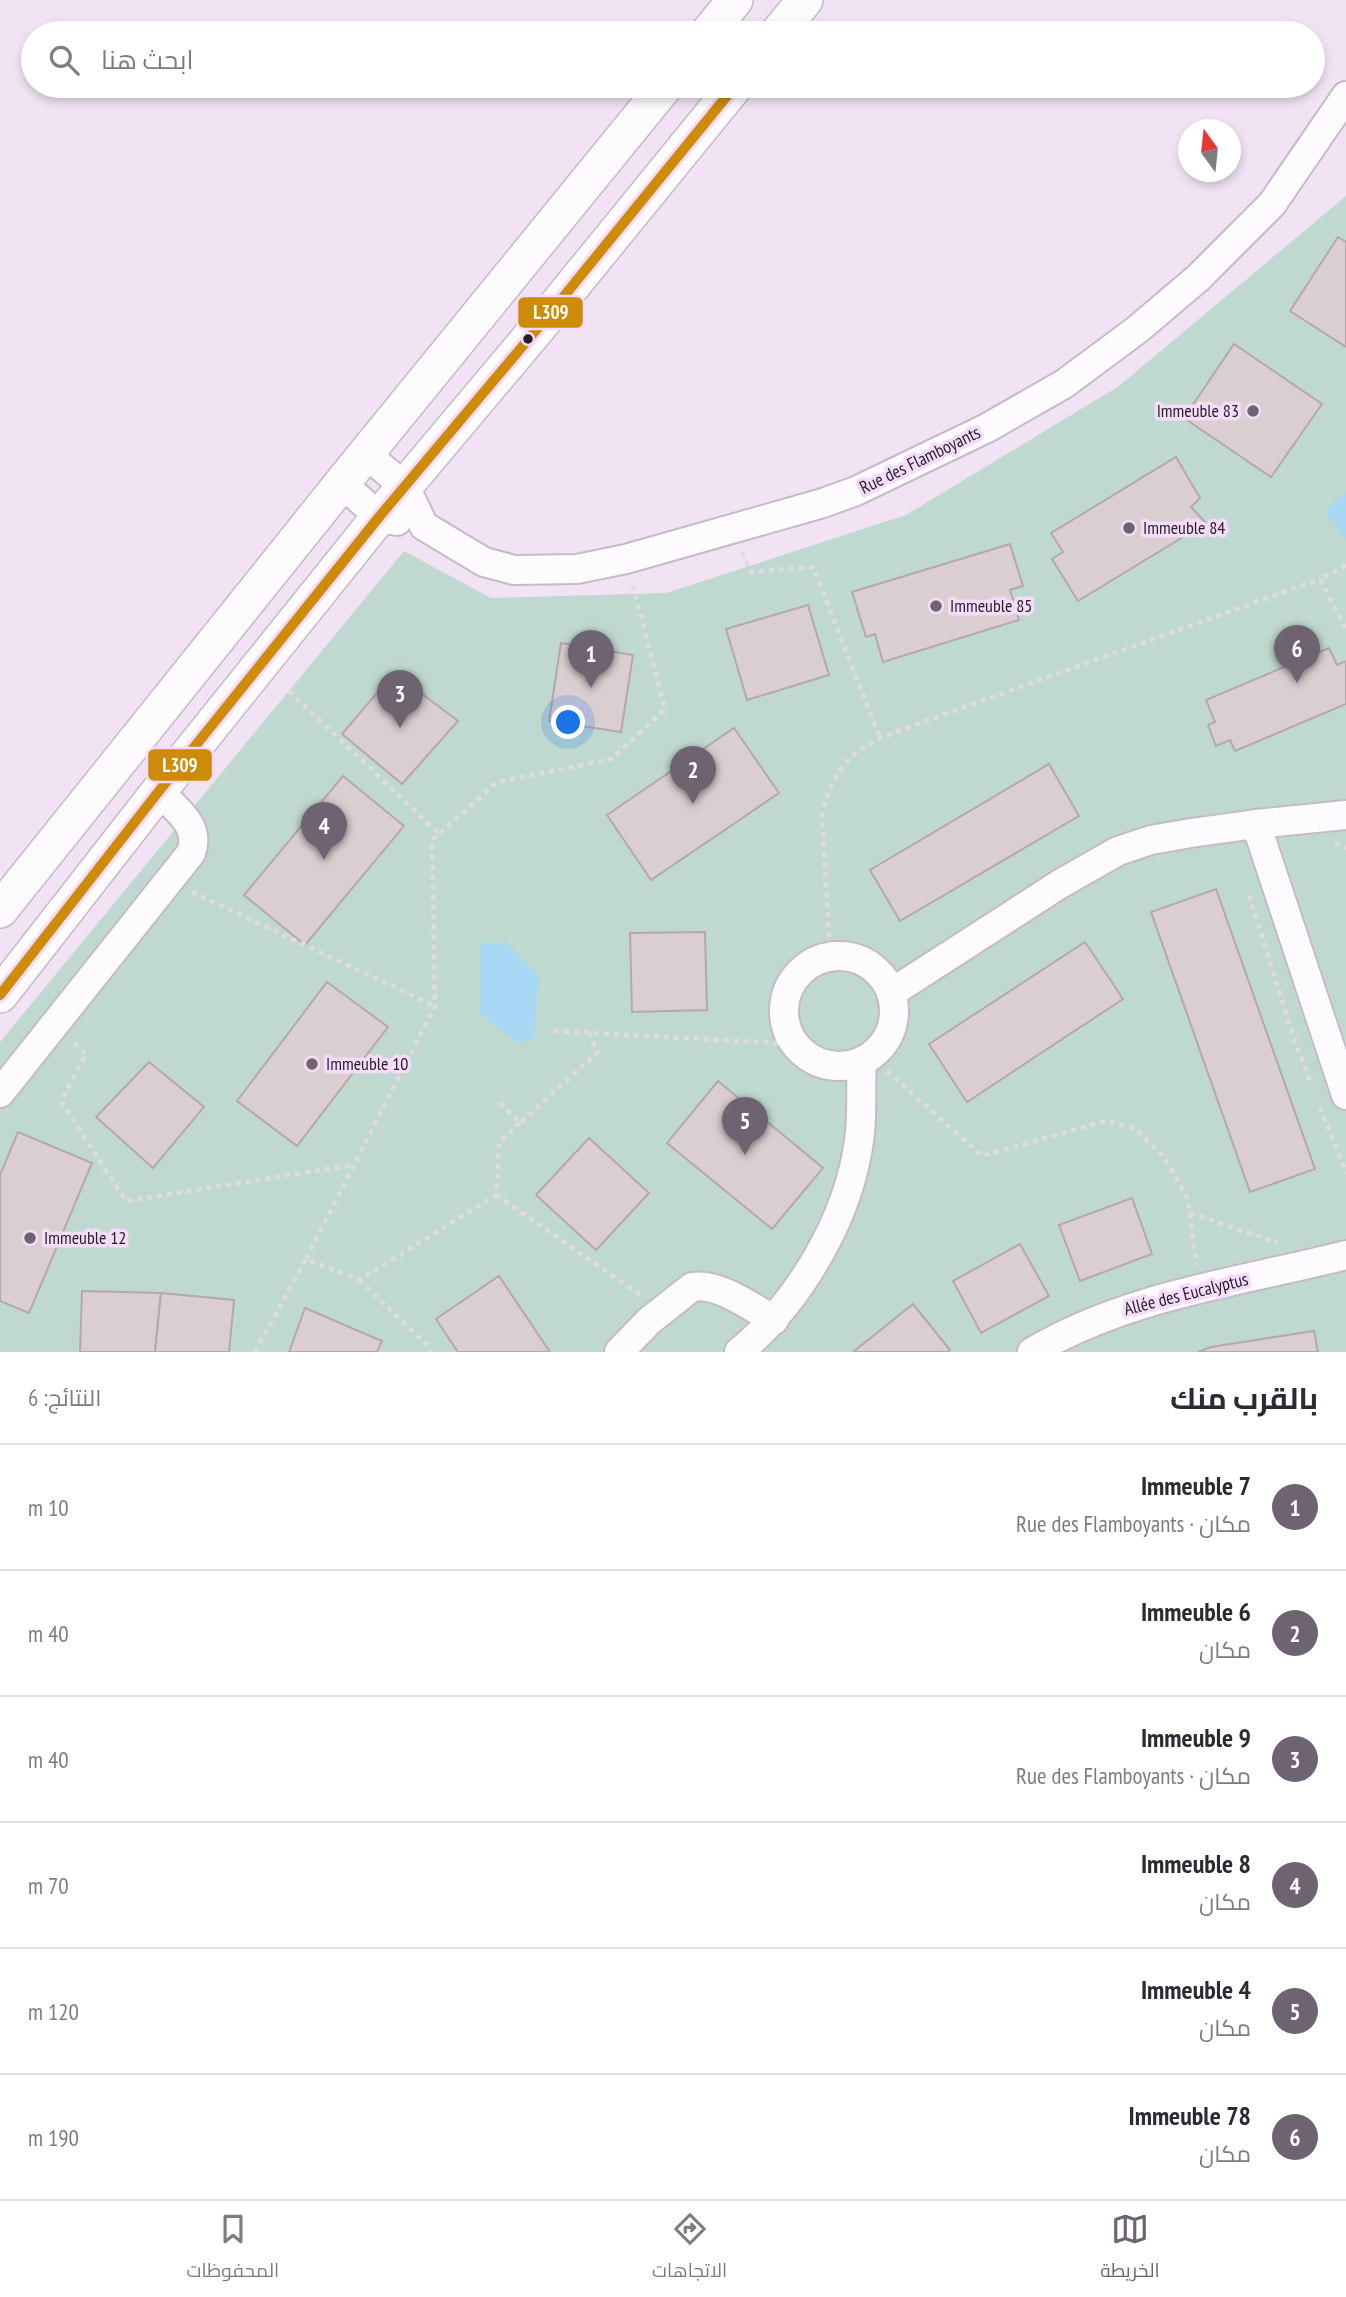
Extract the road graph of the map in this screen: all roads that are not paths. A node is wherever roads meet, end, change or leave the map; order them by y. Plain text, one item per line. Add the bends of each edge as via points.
1 (735, 0) edge
2 (805, 0) edge
3 (718, 21) edge
4 (788, 21) edge
5 (1346, 96) edge
6 (655, 98) edge
7 (725, 98) edge
8 (366, 454) junction
9 (342, 483) junction
10 (405, 487) junction
11 (379, 517) junction
12 (424, 526) junction
13 (159, 791) junction
14 (1346, 815) edge
15 (1255, 824) junction
16 (0, 911) edge
17 (891, 993) junction
18 (0, 995) edge
19 (866, 1058) junction
20 (0, 1093) edge
21 (1346, 1095) edge
22 (1346, 1255) edge
23 (774, 1320) junction
24 (619, 1352) edge
25 (739, 1352) edge
26 (1032, 1352) edge

1 - 3 street
2 - 4 street
5 - 12 street, Rue des Flamboyants via 1272,204 1198,278 1138,329 1064,384 856,491 734,529 577,569 514,570 484,562
6 - 8 street
7 - 10 street
8 - 9 street
8 - 10 street
9 - 11 street
9 - 16 street
10 - 11 street
10 - 12 street
11 - 12 street
11 - 13 street
13 - 18 street
13 - 20 street via 191,826 195,842 191,853
14 - 15 street
15 - 17 street via 1151,840 1118,851
15 - 21 street
17 - 19 street via 892,1023 885,1041
17 - 19 street via 880,975 848,957 830,957 804,969 788,991 784,1019 795,1044 808,1057 844,1066
19 - 23 street via 859,1144 843,1202 810,1270
22 - 26 street, Allée des Eucalyptus via 1133,1306
23 - 24 street via 700,1285 649,1321
23 - 25 street

